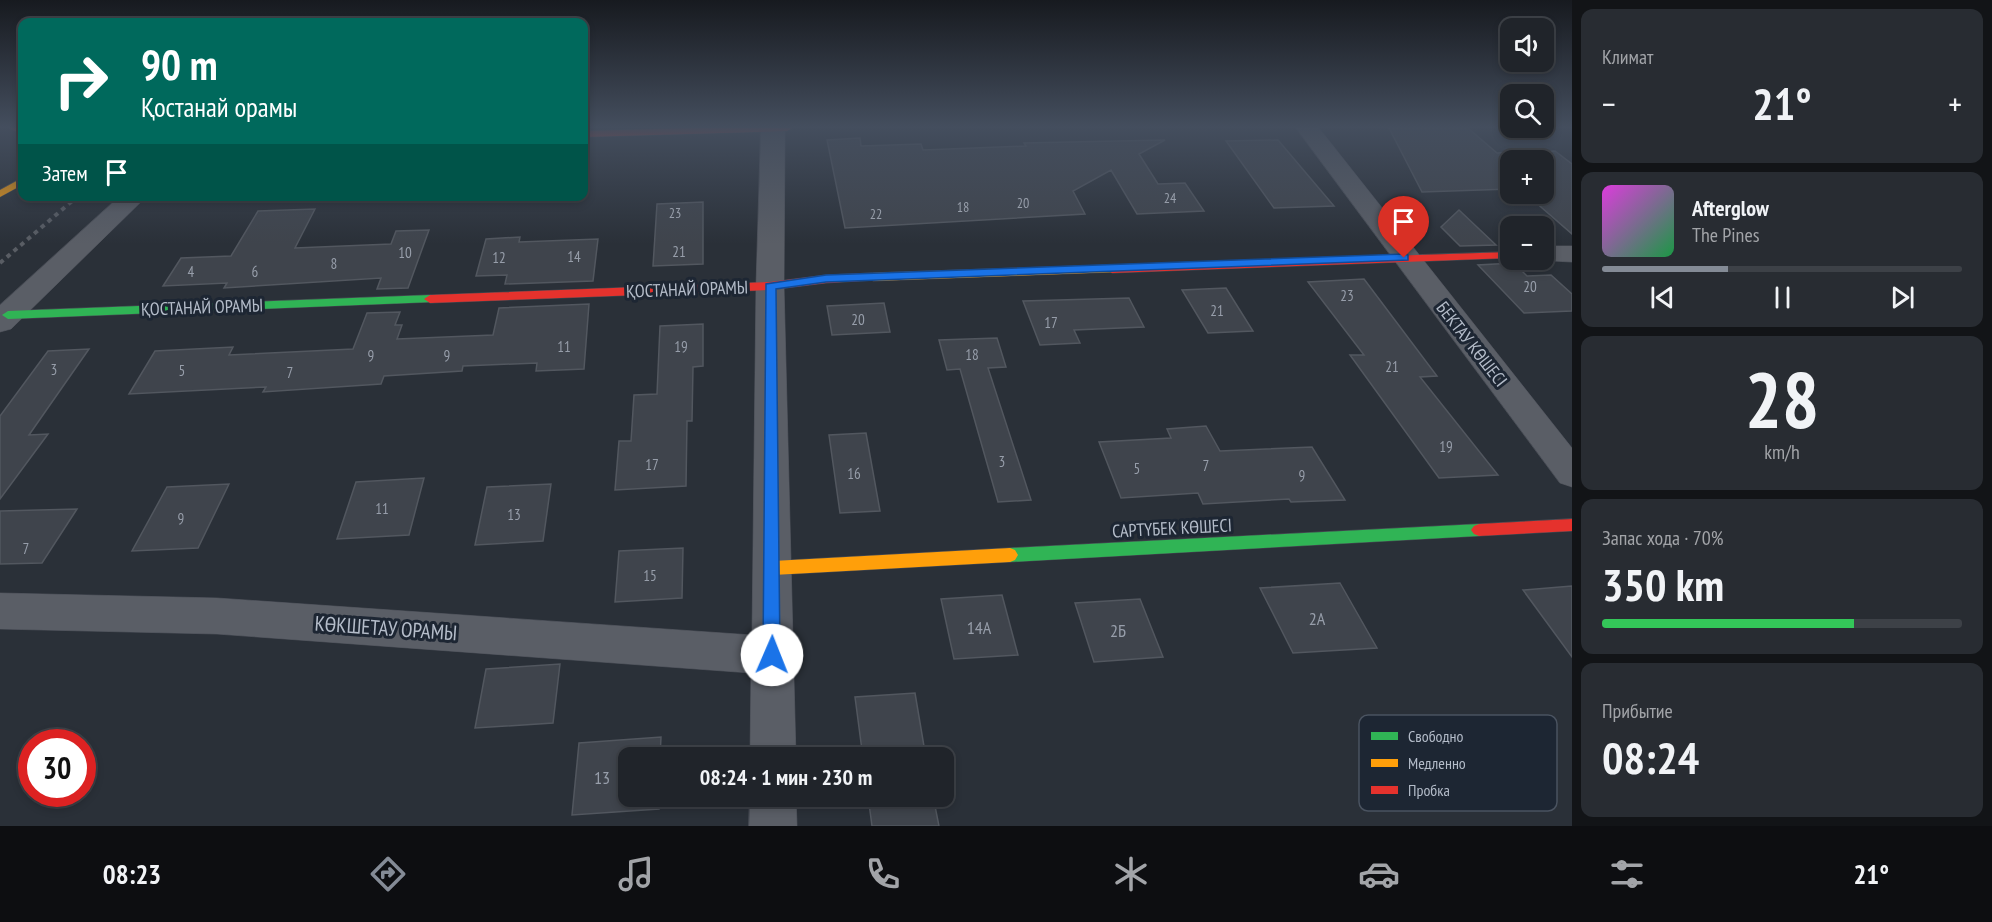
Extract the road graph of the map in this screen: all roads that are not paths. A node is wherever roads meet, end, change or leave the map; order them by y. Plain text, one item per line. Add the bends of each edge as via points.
1 (772, 167) edge
2 (1336, 167) edge
3 (18, 184) edge
4 (0, 195) edge
5 (130, 201) edge
6 (1554, 254) edge
7 (1572, 254) edge
8 (1500, 255) edge
9 (1404, 258) junction
10 (770, 286) junction
11 (4, 318) edge
12 (1572, 473) edge
13 (1572, 525) edge
14 (773, 568) junction
15 (0, 611) edge
16 (772, 655) junction
17 (773, 747) edge
18 (773, 807) edge
19 (773, 826) edge

1 - 10 street
2 - 9 street, БЕКТАУ КӨШЕСІ
3 - 4 street
5 - 11 street
6 - 7 street
8 - 9 street, ҚОСТАНАЙ ОРАМЫ
9 - 10 street, ҚОСТАНАЙ ОРАМЫ via 826,279
9 - 12 street, БЕКТАУ КӨШЕСІ
10 - 11 street, ҚОСТАНАЙ ОРАМЫ
10 - 14 street
13 - 14 street, САРТҮБЕК КӨШЕСІ
14 - 16 street
15 - 16 street, КӨКШЕТАУ ОРАМЫ via 217,616
16 - 17 street
18 - 19 street

